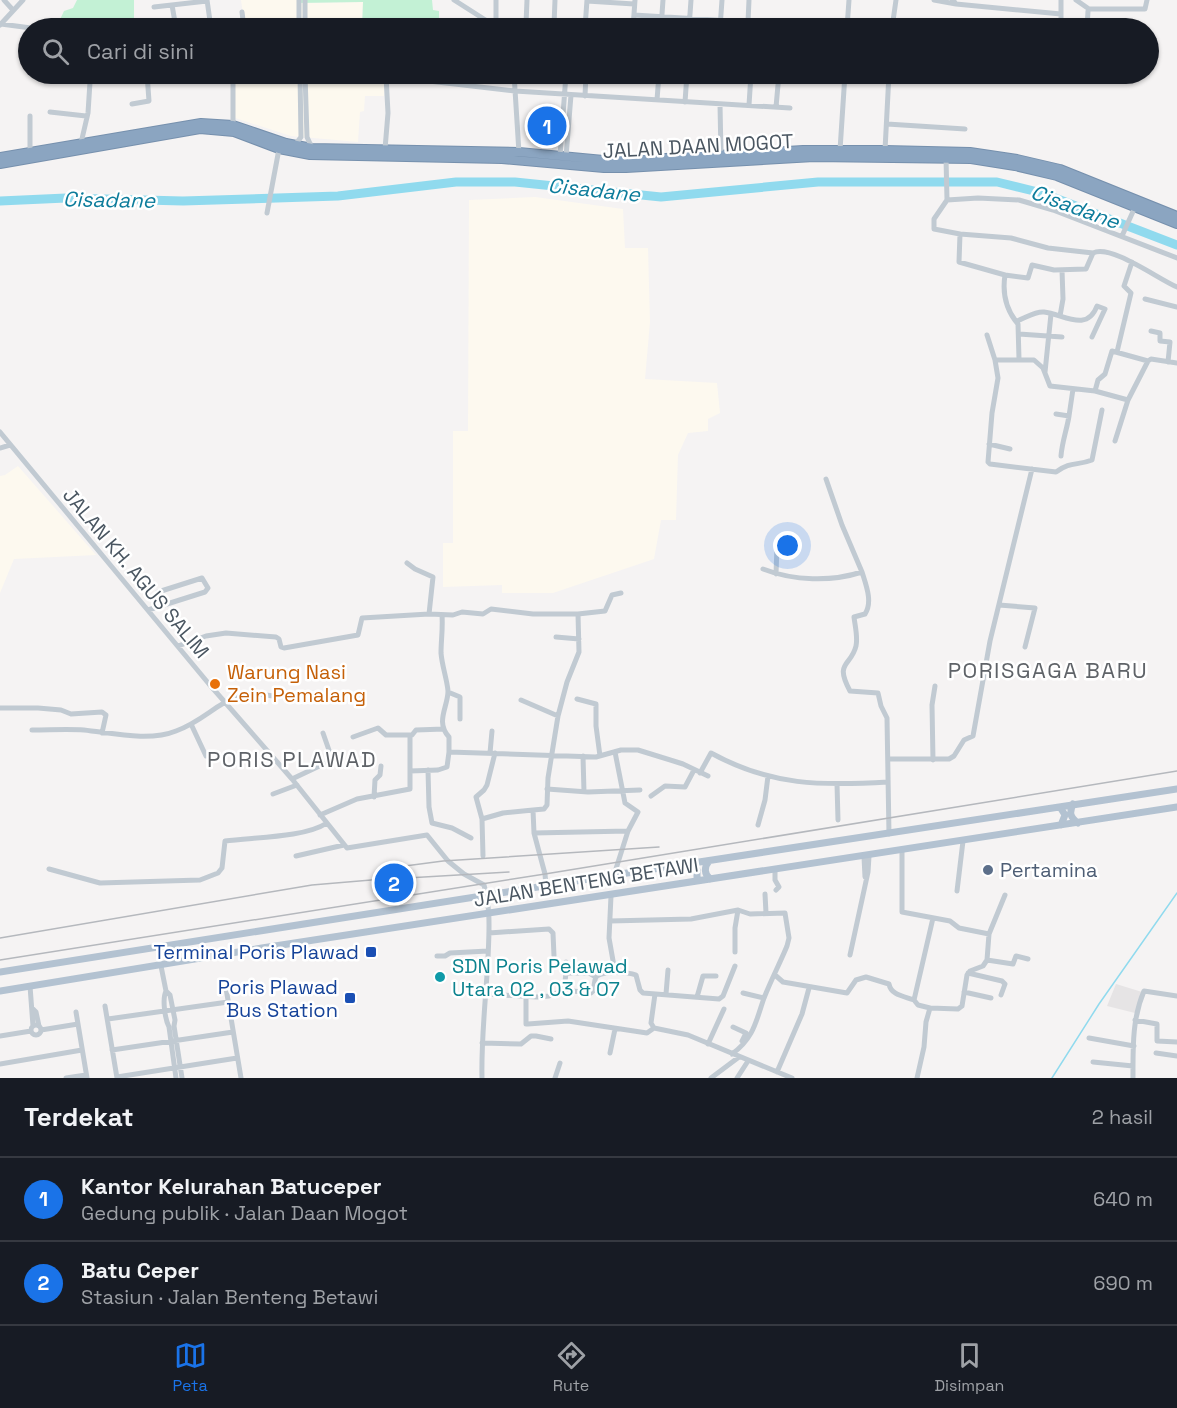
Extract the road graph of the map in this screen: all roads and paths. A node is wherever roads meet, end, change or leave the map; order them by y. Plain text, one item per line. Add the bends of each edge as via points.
1 (4, 0) edge
2 (23, 0) edge
3 (207, 0) edge
4 (299, 0) edge
5 (305, 0) edge
6 (454, 0) edge
7 (496, 0) edge
8 (527, 0) edge
9 (555, 0) edge
10 (587, 0) edge
11 (663, 0) edge
12 (691, 0) edge
13 (722, 0) edge
14 (749, 0) edge
15 (842, 0) edge
16 (849, 0) edge
17 (896, 0) edge
18 (933, 0) edge
19 (1061, 0) edge
20 (1076, 0) edge
21 (1148, 0) edge
22 (634, 2) edge
23 (954, 2) edge
24 (172, 5) junction
25 (154, 7) dead end
26 (12, 9) junction
27 (1089, 9) junction
28 (242, 12) dead end
29 (1061, 14) junction
30 (634, 15) junction
31 (662, 17) junction
32 (174, 18) edge
33 (210, 18) edge
34 (243, 18) edge
35 (299, 18) edge
36 (305, 18) edge
37 (482, 18) edge
38 (497, 18) edge
39 (526, 18) edge
40 (554, 18) edge
41 (586, 18) edge
42 (634, 18) edge
43 (676, 18) edge
44 (690, 18) edge
45 (720, 18) edge
46 (748, 18) edge
47 (848, 18) edge
48 (893, 18) edge
49 (1061, 18) edge
50 (1088, 18) edge
51 (1, 25) edge
52 (18, 27) edge
53 (90, 84) edge
54 (148, 84) edge
55 (233, 84) edge
56 (300, 84) edge
57 (305, 84) edge
58 (386, 84) edge
59 (455, 84) edge
60 (515, 84) edge
61 (567, 84) edge
62 (586, 84) edge
63 (658, 84) edge
64 (686, 84) edge
65 (750, 84) edge
66 (777, 84) edge
67 (843, 84) edge
68 (888, 84) edge
69 (515, 91) junction
70 (568, 94) junction
71 (585, 96) junction
72 (657, 100) junction
73 (685, 102) junction
74 (132, 104) dead end
75 (720, 104) junction
76 (749, 105) junction
77 (776, 107) junction
78 (790, 108) dead end
79 (50, 112) dead end
80 (30, 116) dead end
81 (86, 116) junction
82 (233, 124) junction
83 (886, 124) junction
84 (965, 129) dead end
85 (109, 141) junction
86 (81, 143) junction
87 (295, 145) junction
88 (312, 148) junction
89 (279, 149) junction
90 (385, 149) junction
91 (840, 150) junction
92 (885, 150) junction
93 (30, 152) junction
94 (520, 156) junction
95 (721, 156) junction
96 (0, 157) edge
97 (563, 157) junction
98 (946, 161) junction
99 (0, 164) edge
100 (1059, 172) junction
101 (947, 198) junction
102 (1134, 211) junction
103 (267, 213) dead end
104 (1177, 216) edge
105 (1177, 224) edge
106 (960, 234) junction
107 (1123, 235) junction
108 (1093, 253) junction
109 (1177, 258) edge
110 (1132, 262) junction
111 (1062, 270) junction
112 (1005, 275) junction
113 (1177, 287) edge
114 (1144, 299) dead end
115 (1177, 307) edge
116 (1051, 314) junction
117 (1060, 316) junction
118 (1017, 321) junction
119 (1151, 331) dead end
120 (1020, 334) junction
121 (987, 335) dead end
122 (1049, 335) junction
123 (1062, 337) dead end
124 (1092, 337) dead end
125 (1117, 352) junction
126 (1020, 359) junction
127 (995, 360) junction
128 (1148, 361) junction
129 (1168, 362) junction
130 (1177, 363) edge
131 (1045, 373) junction
132 (1073, 389) junction
133 (1095, 391) junction
134 (1128, 400) junction
135 (1102, 410) dead end
136 (1056, 414) dead end
137 (1069, 416) junction
138 (0, 432) edge
139 (1115, 441) dead end
140 (989, 444) junction
141 (10, 445) junction
142 (0, 448) edge
143 (1010, 449) dead end
144 (1061, 456) dead end
145 (1032, 469) junction
146 (826, 479) dead end
147 (777, 546) dead end
148 (407, 562) dead end
149 (763, 569) dead end
150 (862, 572) junction
151 (776, 574) junction
152 (158, 592) dead end
153 (621, 593) dead end
154 (999, 605) junction
155 (148, 610) junction
156 (429, 614) junction
157 (578, 614) junction
158 (442, 615) junction
159 (556, 637) dead end
160 (579, 639) junction
161 (178, 646) junction
162 (1026, 647) dead end
163 (935, 686) dead end
164 (448, 692) junction
165 (273, 696) dead end
166 (577, 699) dead end
167 (521, 700) dead end
168 (225, 702) junction
169 (0, 708) edge
170 (558, 716) junction
171 (460, 719) dead end
172 (191, 724) junction
173 (444, 729) junction
174 (33, 730) dead end
175 (492, 731) dead end
176 (102, 733) junction
177 (323, 733) dead end
178 (410, 736) junction
179 (353, 737) dead end
180 (449, 752) junction
181 (615, 752) junction
182 (492, 753) junction
183 (206, 756) dead end
184 (552, 756) junction
185 (583, 756) junction
186 (600, 756) junction
187 (890, 759) junction
188 (933, 760) junction
189 (381, 766) dead end
190 (428, 770) junction
191 (410, 771) junction
192 (697, 772) junction
193 (708, 776) dead end
194 (768, 776) junction
195 (292, 779) junction
196 (888, 782) junction
197 (837, 784) junction
198 (297, 785) junction
199 (547, 789) junction
200 (1177, 789) edge
201 (640, 790) dead end
202 (623, 791) junction
203 (584, 792) junction
204 (273, 794) dead end
205 (651, 796) dead end
206 (374, 797) junction
207 (1067, 807) junction
208 (1177, 807) edge
209 (533, 810) junction
210 (320, 815) junction
211 (482, 819) junction
212 (838, 820) dead end
213 (1076, 822) junction
214 (327, 823) junction
215 (1062, 824) junction
216 (758, 825) dead end
217 (628, 831) junction
218 (534, 833) junction
219 (889, 834) junction
220 (471, 838) dead end
221 (963, 841) junction
222 (344, 845) junction
223 (902, 851) junction
224 (296, 856) dead end
225 (483, 856) dead end
226 (867, 856) junction
227 (707, 864) junction
228 (692, 866) junction
229 (49, 869) dead end
230 (775, 870) junction
231 (614, 875) junction
232 (703, 878) junction
233 (546, 886) junction
234 (776, 890) dead end
235 (957, 891) dead end
236 (765, 894) dead end
237 (1005, 895) dead end
238 (611, 896) junction
239 (487, 897) junction
240 (738, 910) junction
241 (489, 911) junction
242 (766, 913) junction
243 (933, 918) junction
244 (610, 921) junction
245 (489, 933) junction
246 (989, 934) junction
247 (488, 951) junction
248 (735, 952) dead end
249 (850, 955) dead end
250 (437, 956) dead end
251 (554, 956) dead end
252 (1028, 959) dead end
253 (987, 960) junction
254 (566, 962) dead end
255 (161, 966) junction
256 (735, 966) dead end
257 (668, 970) dead end
258 (0, 972) edge
259 (615, 972) junction
260 (566, 973) junction
261 (968, 973) junction
262 (716, 976) dead end
263 (596, 977) junction
264 (777, 977) junction
265 (30, 986) junction
266 (226, 988) dead end
267 (809, 988) junction
268 (564, 990) junction
269 (0, 991) edge
270 (964, 992) junction
271 (743, 993) dead end
272 (487, 994) junction
273 (655, 994) junction
274 (666, 994) junction
275 (1001, 995) dead end
276 (526, 996) junction
277 (1177, 996) edge
278 (697, 997) junction
279 (764, 998) junction
280 (991, 998) dead end
281 (914, 1000) junction
282 (228, 1002) junction
283 (105, 1006) dead end
284 (930, 1008) junction
285 (724, 1009) dead end
286 (169, 1011) junction
287 (76, 1012) dead end
288 (108, 1019) junction
289 (1136, 1020) junction
290 (78, 1024) junction
291 (734, 1027) dead end
292 (36, 1028) junction
293 (654, 1028) junction
294 (615, 1029) junction
295 (233, 1032) junction
296 (0, 1036) edge
297 (1089, 1038) dead end
298 (551, 1039) dead end
299 (174, 1041) junction
300 (1157, 1041) junction
301 (1177, 1042) edge
302 (482, 1043) junction
303 (708, 1044) junction
304 (1134, 1046) junction
305 (82, 1050) junction
306 (112, 1050) junction
307 (610, 1053) dead end
308 (735, 1055) junction
309 (1177, 1056) edge
310 (237, 1058) junction
311 (748, 1061) junction
312 (1092, 1062) dead end
313 (560, 1063) dead end
314 (0, 1064) edge
315 (1133, 1066) junction
316 (177, 1067) junction
317 (777, 1072) junction
318 (87, 1076) edge
319 (784, 1076) edge
320 (738, 1077) edge
321 (66, 1078) edge
322 (117, 1078) edge
323 (176, 1078) edge
324 (182, 1078) edge
325 (241, 1078) edge
326 (482, 1078) edge
327 (555, 1078) edge
328 (711, 1078) edge
329 (792, 1078) edge
330 (917, 1078) edge
331 (1133, 1078) edge

1 - 26 street
2 - 26 street
3 - 24 street
3 - 33 street
4 - 35 street
5 - 36 street
6 - 37 street
7 - 38 street
8 - 39 street
9 - 40 street
10 - 22 street
10 - 41 street
11 - 31 street
12 - 44 street
13 - 45 street
14 - 46 street
15 - 16 street
16 - 47 street
17 - 48 street
18 - 23 street
19 - 29 street
20 - 27 street
21 - 27 street via 1145,9
22 - 30 street
23 - 29 street
24 - 25 street
24 - 32 street
26 - 51 street
27 - 50 street
28 - 34 street
29 - 49 street
30 - 31 street
30 - 42 street
31 - 43 street
51 - 52 street
53 - 81 street
54 - 74 street via 149,101
55 - 82 street
56 - 87 street via 300,137
57 - 88 street via 307,137
58 - 90 street
59 - 69 street
60 - 69 street
61 - 70 street
62 - 71 street
63 - 72 street
64 - 73 street
65 - 76 street
66 - 77 street
67 - 91 street
68 - 83 street
69 - 70 street
69 - 94 street
70 - 71 street
70 - 97 street
71 - 72 street
72 - 73 street
73 - 75 street
75 - 76 street
75 - 95 street
76 - 77 street
77 - 78 street
79 - 81 street
80 - 93 street
81 - 86 street
82 - 85 highway, JALAN DAAN MOGOT via 193,123
82 - 87 highway, JALAN DAAN MOGOT
83 - 84 street
83 - 92 street
85 - 86 highway, JALAN DAAN MOGOT
85 - 89 highway, JALAN DAAN MOGOT via 209,129 234,132
85 - 99 highway, JALAN DAAN MOGOT
86 - 93 highway, JALAN DAAN MOGOT
87 - 88 highway, JALAN DAAN MOGOT
88 - 90 highway, JALAN DAAN MOGOT
89 - 94 highway, JALAN DAAN MOGOT via 310,155
89 - 103 street
90 - 94 highway, JALAN DAAN MOGOT
91 - 92 highway, JALAN DAAN MOGOT
91 - 95 highway, JALAN DAAN MOGOT
92 - 100 highway, JALAN DAAN MOGOT via 970,152 1017,159
93 - 96 highway, JALAN DAAN MOGOT
94 - 97 highway, JALAN DAAN MOGOT
94 - 98 highway, JALAN DAAN MOGOT via 604,168 814,156
95 - 97 highway, JALAN DAAN MOGOT via 614,161
98 - 100 highway, JALAN DAAN MOGOT via 997,162
98 - 101 street
100 - 102 highway, JALAN DAAN MOGOT
100 - 104 highway, JALAN DAAN MOGOT
101 - 106 street via 934,219 934,229
101 - 107 street via 1019,200
102 - 105 highway, JALAN DAAN MOGOT
102 - 107 street
106 - 108 street via 1011,238 1048,249
106 - 112 street via 959,262
107 - 109 street
108 - 110 street via 1110,253
108 - 111 street via 1086,269
110 - 113 street
110 - 125 street via 1124,286 1131,293
111 - 112 street via 1032,265 1028,278
111 - 117 street
112 - 118 street via 1004,297
114 - 115 street
116 - 117 street
116 - 118 street via 1036,312
116 - 122 street
117 - 124 street via 1088,319 1097,306 1104,308
118 - 120 street
119 - 129 street via 1160,333 1160,341 1170,342
120 - 122 street
120 - 126 street
121 - 127 street
122 - 123 street
122 - 131 street
125 - 128 street
125 - 133 street via 1112,351
126 - 127 street
126 - 131 street via 1039,362
127 - 140 street via 998,378
128 - 129 street
128 - 134 street
129 - 130 street
131 - 132 street via 1050,386
132 - 133 street
132 - 137 street
133 - 134 street
134 - 139 street
135 - 145 street via 1092,460 1067,464 1056,472
136 - 137 street
137 - 144 street
138 - 141 street, JALAN KH. AGUS SALIM
140 - 143 street
140 - 145 street via 990,464
141 - 142 street
141 - 155 street, JALAN KH. AGUS SALIM
145 - 154 street
146 - 150 street
147 - 151 street
148 - 156 street via 433,576
149 - 151 street
150 - 151 street via 831,579
150 - 187 street via 868,611 854,617 856,646 843,664 844,673 850,691 878,693 887,718
152 - 155 street via 202,578 208,588
153 - 157 street via 610,597 605,611
154 - 162 street via 1035,608
154 - 188 street via 973,736 964,740 952,757
155 - 161 street, JALAN KH. AGUS SALIM
156 - 158 street
156 - 161 street via 362,618 358,635 284,648 276,637 226,633
157 - 158 street via 490,609 483,614
157 - 160 street
158 - 164 street via 441,654
159 - 160 street
160 - 170 street via 578,657
161 - 168 street, JALAN KH. AGUS SALIM
163 - 188 street
164 - 171 street via 460,697
164 - 173 street via 442,712
165 - 168 street via 245,694
166 - 186 street via 596,703
167 - 170 street
168 - 172 street
168 - 195 street, JALAN KH. AGUS SALIM
169 - 176 street via 76,714 102,712 106,715
170 - 184 street
172 - 176 street via 155,735
172 - 183 street
173 - 178 street via 416,730
173 - 180 street via 449,737
174 - 176 street
175 - 182 street
177 - 195 street via 330,761
178 - 179 street via 386,735 378,728
178 - 191 street
180 - 182 street
180 - 190 street via 447,767
181 - 186 street
181 - 192 street via 639,750
181 - 202 street
182 - 184 street
182 - 211 street via 487,785 477,797
184 - 185 street
184 - 199 street
185 - 186 street
185 - 203 street
187 - 188 street
187 - 196 street
189 - 206 street
190 - 191 street
190 - 220 street via 432,822
191 - 206 street via 410,789
192 - 193 street
192 - 194 street via 711,753
192 - 205 street via 684,787 666,786
194 - 197 street via 801,783
194 - 216 street
195 - 198 street, JALAN KH. AGUS SALIM
196 - 197 street
196 - 219 street
197 - 212 street
198 - 204 street
198 - 210 street, JALAN KH. AGUS SALIM
199 - 203 street
199 - 209 street via 545,808
200 - 207 main road, JALAN BENTENG BETAWI
201 - 202 street
202 - 203 street
202 - 217 street via 626,804 638,812
206 - 210 street via 357,799
207 - 213 main road
207 - 215 main road
207 - 219 main road, JALAN BENTENG BETAWI
208 - 213 main road, JALAN BENTENG BETAWI
209 - 211 street
209 - 218 street
210 - 214 street, JALAN KH. AGUS SALIM
211 - 225 street
213 - 215 main road, JALAN BENTENG BETAWI
214 - 222 street, JALAN KH. AGUS SALIM
214 - 229 street via 309,831 224,842 222,868 200,880 100,883
215 - 221 main road, JALAN BENTENG BETAWI
217 - 218 street
217 - 231 street
218 - 233 street
219 - 227 main road, JALAN BENTENG BETAWI
221 - 223 main road, JALAN BENTENG BETAWI
221 - 235 street
222 - 224 street
222 - 239 street via 351,848 428,835 448,861 484,885
223 - 226 main road, JALAN BENTENG BETAWI
223 - 243 street via 902,912
226 - 230 main road, JALAN BENTENG BETAWI
226 - 249 street via 868,872
227 - 228 main road, JALAN BENTENG BETAWI
227 - 232 main road
228 - 231 main road, JALAN BENTENG BETAWI
228 - 232 main road
230 - 232 main road, JALAN BENTENG BETAWI
230 - 234 street via 779,887
231 - 233 main road, JALAN BENTENG BETAWI
232 - 238 main road, JALAN BENTENG BETAWI
233 - 239 main road, JALAN BENTENG BETAWI
236 - 242 street
237 - 246 street
238 - 241 main road, JALAN BENTENG BETAWI
238 - 244 street
239 - 241 street
239 - 258 main road, JALAN BENTENG BETAWI
240 - 242 street
240 - 244 street via 691,919
240 - 248 street
241 - 245 street
241 - 255 main road, JALAN BENTENG BETAWI
242 - 264 street via 784,912 786,917 788,942
243 - 246 street
243 - 281 street
244 - 259 street
245 - 247 street
245 - 251 street via 549,929 553,933
246 - 253 street
247 - 250 street
247 - 272 street
252 - 253 street via 1016,956 1013,964
253 - 261 street
254 - 260 street
255 - 265 main road, JALAN BENTENG BETAWI
255 - 286 street via 166,991 163,995
256 - 278 street via 721,998
257 - 274 street
259 - 263 street
259 - 273 street via 636,975 641,992
260 - 263 street via 589,973
260 - 268 street
261 - 270 street
261 - 275 street via 1002,981 1005,984
262 - 278 street via 702,976
263 - 268 street via 593,993
264 - 267 street
264 - 279 street
265 - 269 main road, JALAN BENTENG BETAWI
265 - 292 street
266 - 282 street
267 - 281 street via 847,993 854,981 866,977 889,984 893,993
267 - 317 street
268 - 276 street via 549,996
270 - 280 street
270 - 284 street via 961,1008
271 - 279 street
272 - 276 street
272 - 302 street
273 - 274 street
273 - 293 street via 651,1023
274 - 278 street
276 - 294 street via 526,1024 568,1021
277 - 289 street via 1144,991
279 - 308 street via 750,1037
281 - 284 street
282 - 286 street
282 - 295 street
283 - 288 street
284 - 330 street
285 - 303 street
286 - 288 street
286 - 299 street via 175,1020
287 - 290 street
288 - 306 street
289 - 300 street via 1157,1024
289 - 304 street
290 - 292 street
290 - 305 street
291 - 308 street via 746,1035
292 - 296 street
293 - 294 street via 647,1033
293 - 303 street
294 - 307 street
295 - 299 street
295 - 310 street
297 - 304 street
298 - 302 street via 531,1036 521,1044
299 - 306 street
299 - 316 street
300 - 301 street
300 - 309 street via 1156,1055
302 - 326 street
303 - 308 street
304 - 315 street
305 - 314 street
305 - 318 street
306 - 322 street
308 - 311 street
308 - 328 street
310 - 316 street
310 - 325 street
311 - 317 street
311 - 320 street
312 - 315 street
313 - 327 street
315 - 331 street
316 - 322 street
316 - 323 street
316 - 324 street
317 - 319 street
318 - 321 street
319 - 329 street

